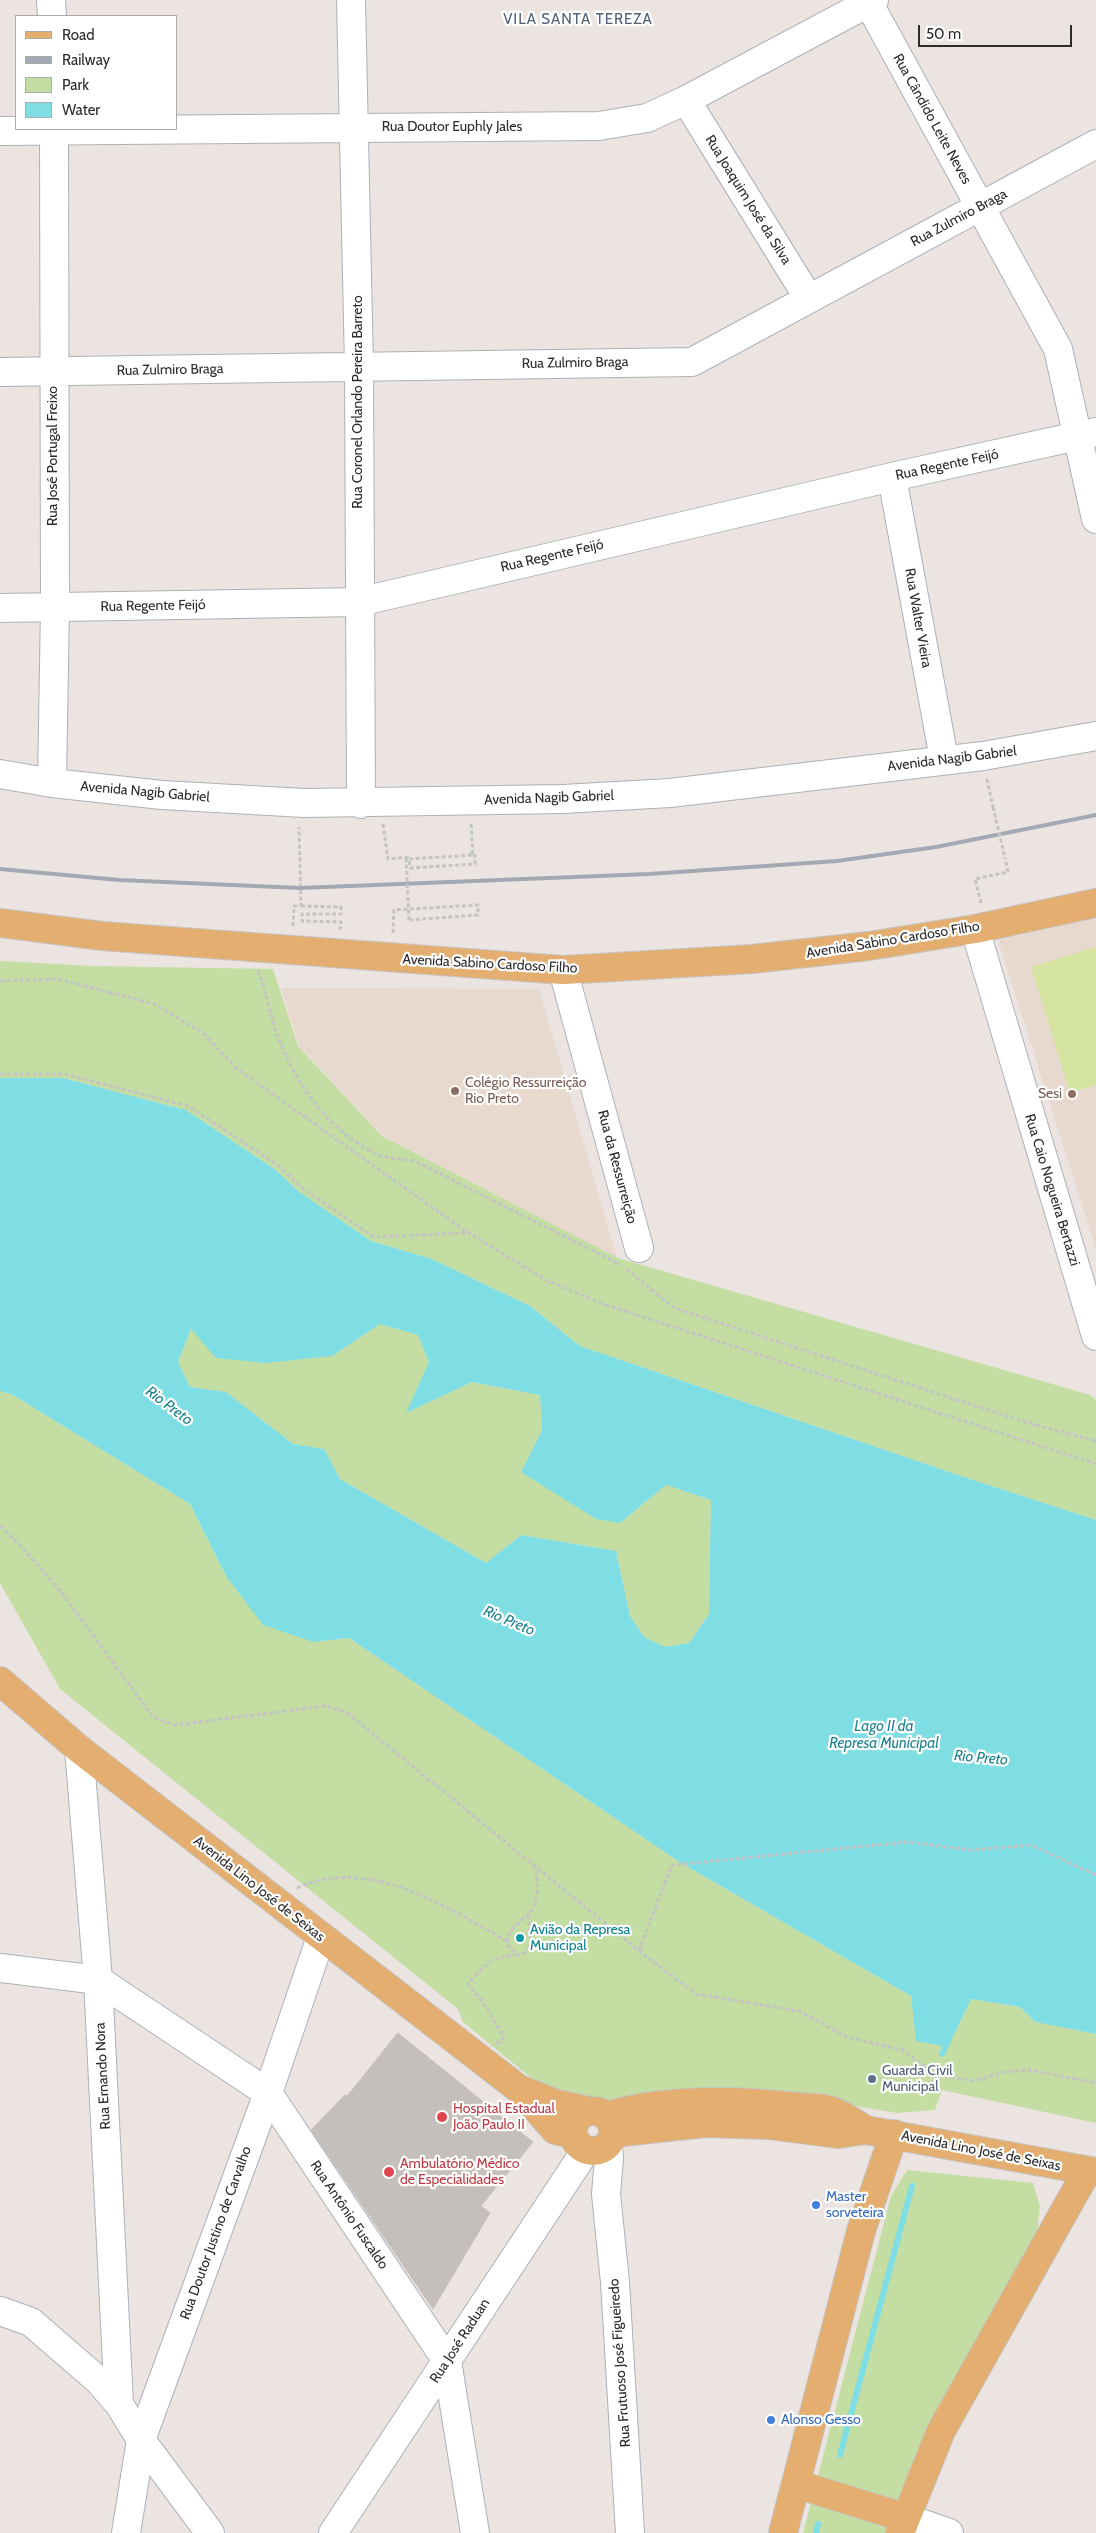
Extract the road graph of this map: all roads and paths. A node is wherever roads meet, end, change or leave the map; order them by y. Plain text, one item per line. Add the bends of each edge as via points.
1 (51, 0) edge
2 (351, 0) edge
3 (870, 1) edge
4 (52, 15) edge
5 (686, 100) junction
6 (355, 128) junction
7 (178, 129) edge
8 (54, 130) edge
9 (0, 131) edge
10 (1096, 144) edge
11 (980, 207) junction
12 (809, 299) junction
13 (359, 367) junction
14 (53, 371) junction
15 (0, 372) edge
16 (1087, 434) edge
17 (892, 477) junction
18 (1096, 519) edge
19 (359, 602) junction
20 (0, 608) edge
21 (54, 608) junction
22 (1096, 736) edge
23 (983, 756) junction
24 (944, 760) junction
25 (0, 774) edge
26 (52, 783) junction
27 (304, 803) junction
28 (362, 804) junction
29 (471, 820) dead end
30 (383, 822) dead end
31 (406, 858) junction
32 (975, 879) dead end
33 (1096, 904) edge
34 (301, 906) junction
35 (0, 923) edge
36 (302, 928) dead end
37 (331, 928) dead end
38 (975, 929) junction
39 (393, 940) dead end
40 (254, 964) dead end
41 (563, 970) junction
42 (0, 981) edge
43 (0, 1074) edge
44 (467, 1232) junction
45 (639, 1248) dead end
46 (1096, 1336) edge
47 (1096, 1441) edge
48 (1096, 1464) edge
49 (0, 1526) edge
50 (1, 1683) edge
51 (79, 1749) junction
52 (536, 1868) junction
53 (1096, 1875) edge
54 (272, 1899) junction
55 (528, 1915) junction
56 (321, 1937) junction
57 (508, 1941) junction
58 (639, 1951) junction
59 (517, 1955) junction
60 (0, 1968) edge
61 (98, 1980) junction
62 (483, 2060) junction
63 (1096, 2083) edge
64 (268, 2093) junction
65 (595, 2134) junction
66 (894, 2134) junction
67 (1091, 2171) edge
68 (0, 2311) edge
69 (447, 2361) junction
70 (119, 2404) junction
71 (141, 2440) junction
72 (796, 2484) junction
73 (903, 2525) edge
74 (126, 2533) edge
75 (210, 2533) edge
76 (333, 2533) edge
77 (475, 2533) edge
78 (630, 2533) edge
79 (784, 2533) edge
80 (949, 2533) edge

1 - 4 street
2 - 6 street, Rua Coronel Orlando Pereira Barreto
3 - 5 street, Rua Doutor Euphly Jales
3 - 11 street, Rua Cândido Leite Neves
5 - 6 street, Rua Doutor Euphly Jales via 647,118 598,126
5 - 12 street, Rua Joaquim José da Silva
6 - 7 street, Rua Doutor Euphly Jales
6 - 13 street, Rua Coronel Orlando Pereira Barreto
8 - 9 street, Rua Doutor Euphly Jales
8 - 14 street, Rua José Portugal Freixo
10 - 11 street, Rua Zulmiro Braga
11 - 12 street, Rua Zulmiro Braga
11 - 16 street, Rua Cândido Leite Neves via 1058,349
12 - 13 street, Rua Zulmiro Braga via 692,362
13 - 14 street, Rua Zulmiro Braga
13 - 19 street, Rua Coronel Orlando Pereira Barreto
14 - 15 street, Rua Zulmiro Braga
14 - 21 street, Rua José Portugal Freixo
16 - 17 street, Rua Regente Feijó
16 - 18 street, Rua Cândido Leite Neves
17 - 19 street, Rua Regente Feijó
17 - 24 street, Rua Walter Vieira
19 - 21 street, Rua Regente Feijó
19 - 28 street, Rua Coronel Orlando Pereira Barreto
20 - 21 street, Rua Regente Feijó
21 - 26 street, Rua José Portugal Freixo
22 - 23 street, Avenida Nagib Gabriel
23 - 24 street, Avenida Nagib Gabriel
23 - 32 path, bridge via 1008,872
24 - 28 street, Avenida Nagib Gabriel via 670,793
25 - 26 street, Avenida Nagib Gabriel
26 - 27 street, Avenida Nagib Gabriel via 162,795
27 - 28 street, Avenida Nagib Gabriel
27 - 34 path via 304,818 299,818
29 - 31 path, bridge via 473,855 409,859 410,868 475,864 475,854 469,854
30 - 31 path via 388,859
31 - 39 path, bridge via 409,920 478,915 478,905 394,910
33 - 38 main road, Avenida Sabino Cardoso Filho
34 - 36 path via 294,906 293,927
34 - 37 path via 341,907 341,914 302,914 302,921 341,922 341,928
35 - 41 main road, Avenida Sabino Cardoso Filho via 102,936
38 - 41 main road, Avenida Sabino Cardoso Filho via 869,946 752,959
38 - 46 street, Rua Caio Nogueira Bertazzi
40 - 47 path via 288,1063 312,1101 328,1118 374,1153 415,1161 620,1264 674,1308 1025,1422
41 - 45 street, Rua da Ressurreição
42 - 44 path via 58,979 154,1004 203,1033 238,1069
43 - 44 path via 65,1074 188,1106 280,1167 302,1188 374,1237
44 - 48 path via 548,1281 603,1304
49 - 52 path via 62,1592 153,1717 175,1725 326,1706 346,1712
50 - 51 main road, Avenida Lino José de Seixas
51 - 54 main road, Avenida Lino José de Seixas
51 - 61 street, Rua Ernando Nora
52 - 55 path via 537,1896
52 - 58 path
53 - 58 path via 1031,1845 970,1850 906,1842 672,1864
54 - 56 main road, Avenida Lino José de Seixas
54 - 57 path via 316,1879 348,1876 377,1879 436,1902
55 - 57 path via 512,1928
55 - 59 path via 531,1944 527,1952
56 - 62 main road, Avenida Lino José de Seixas
56 - 64 street, Rua Doutor Justino de Carvalho
57 - 59 path via 508,1946
58 - 63 path via 696,1994 798,2011 847,2037 903,2050 944,2076 975,2081 1003,2072 1028,2070
59 - 62 path via 502,1955 487,1962 468,1984 504,2037
60 - 61 street
61 - 64 street, Rua Antônio Fuscaldo
61 - 70 street, Rua Ernando Nora
62 - 65 main road, Avenida Lino José de Seixas via 519,2089 557,2104
64 - 69 street, Rua Antônio Fuscaldo
64 - 71 street, Rua Doutor Justino de Carvalho
65 - 66 main road, Avenida Lino José de Seixas via 705,2123 769,2125 838,2134 866,2130
65 - 69 street, Rua José Raduan
65 - 78 street, Rua Frutuoso José Figueiredo via 597,2175 606,2194 615,2282
66 - 67 main road, Avenida Lino José de Seixas
66 - 72 main road via 861,2231
67 - 73 main road via 941,2431
68 - 70 street via 31,2322 99,2381
69 - 76 street, Rua José Raduan
69 - 77 street, Rua Antônio Fuscaldo
70 - 71 street
71 - 74 street, Rua Doutor Justino de Carvalho
71 - 75 street
72 - 73 main road
72 - 79 main road
73 - 80 street

